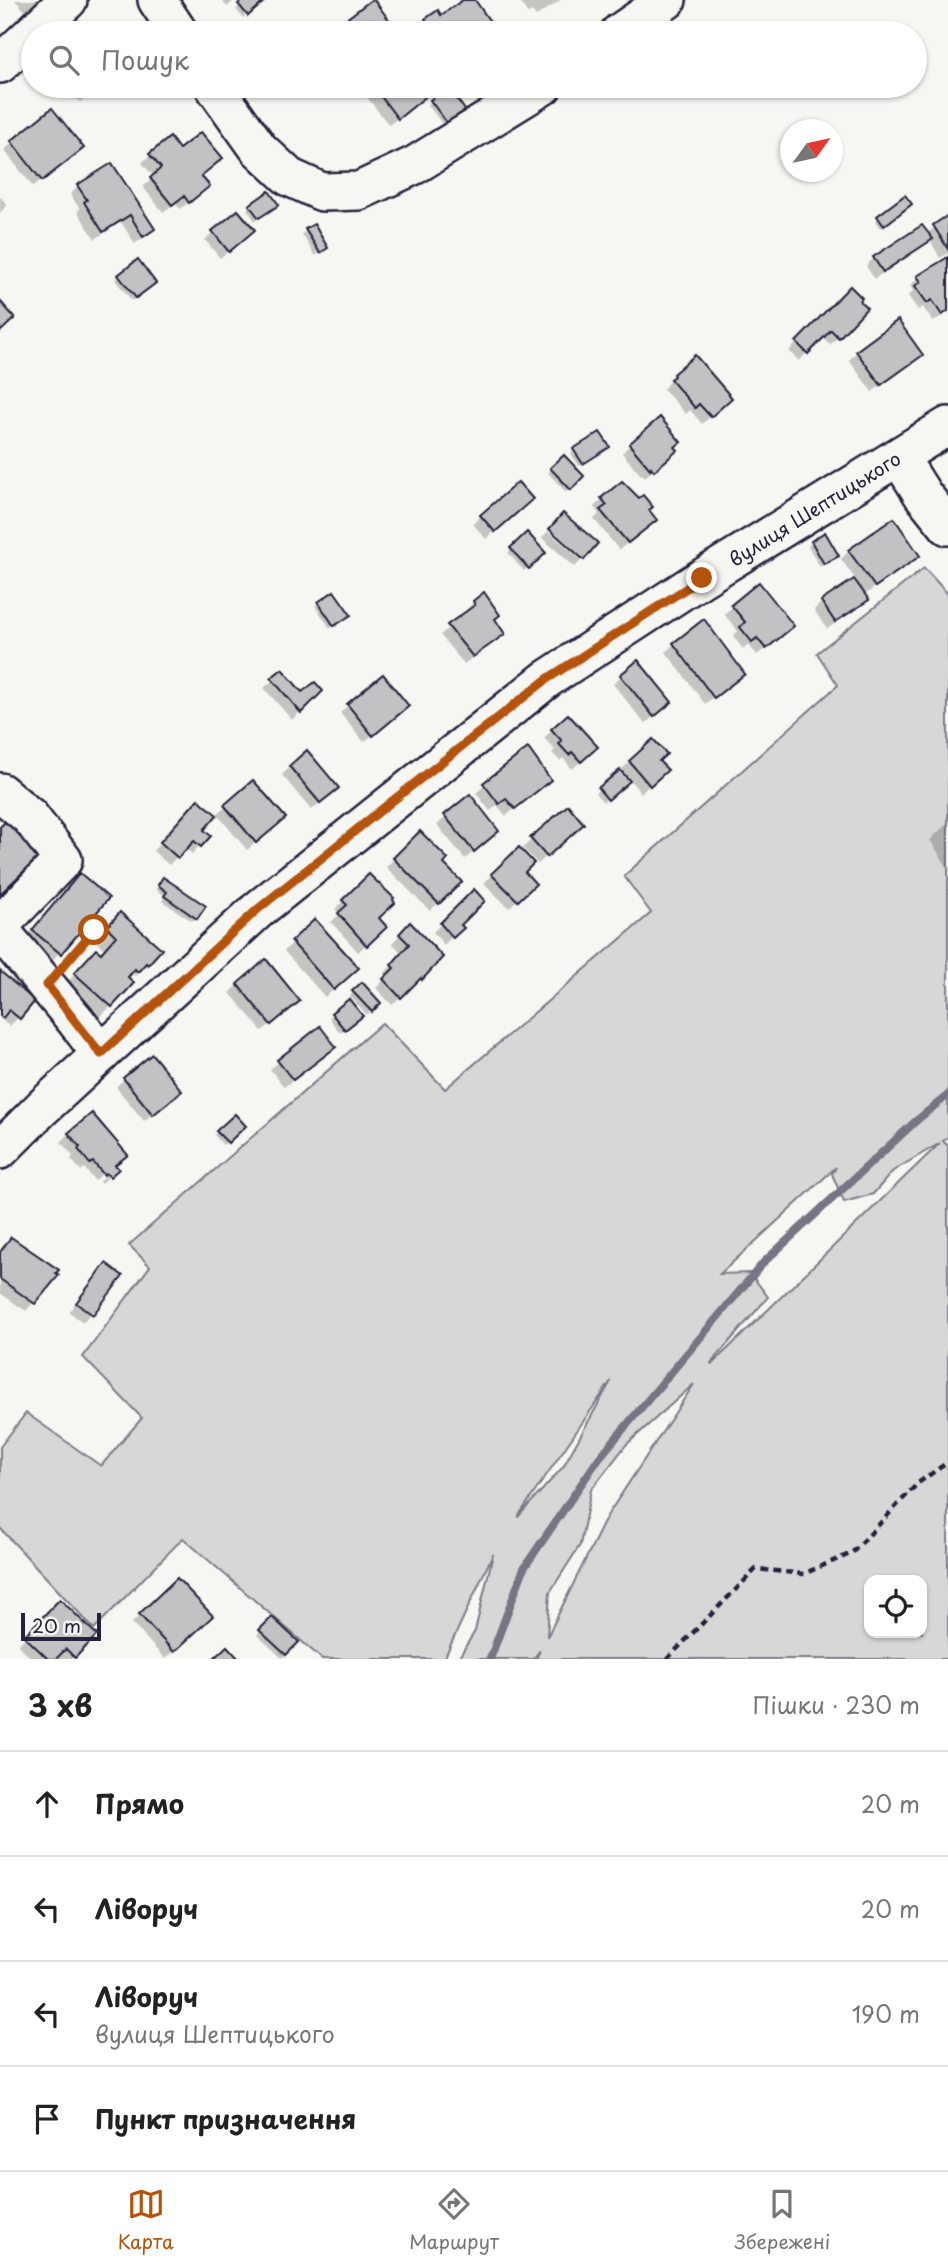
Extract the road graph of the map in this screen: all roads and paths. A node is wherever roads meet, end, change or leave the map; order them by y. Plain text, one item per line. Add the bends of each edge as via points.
1 (68, 0) edge
2 (158, 0) edge
3 (667, 0) edge
4 (46, 21) edge
5 (171, 21) edge
6 (636, 21) edge
7 (21, 44) edge
8 (0, 64) edge
9 (223, 98) edge
10 (524, 98) edge
11 (948, 426) edge
12 (899, 457) junction
13 (948, 526) edge
14 (0, 792) edge
15 (0, 927) edge
16 (94, 930) dead end
17 (47, 985) junction
18 (101, 1054) junction
19 (0, 1150) edge
20 (948, 1462) edge
21 (667, 1659) edge

1 - 4 street
2 - 5 street
3 - 6 street
7 - 8 street
9 - 10 street via 259,149 289,177 322,192 359,191 415,165
11 - 12 street, вулиця Шептицького
12 - 13 street
12 - 18 street, вулиця Шептицького via 547,679 258,909
14 - 15 street via 30,817 64,860
15 - 17 street
16 - 17 path
17 - 18 street
18 - 19 street, вулиця Шептицького
20 - 21 path via 918,1483 852,1553 803,1574 756,1569

